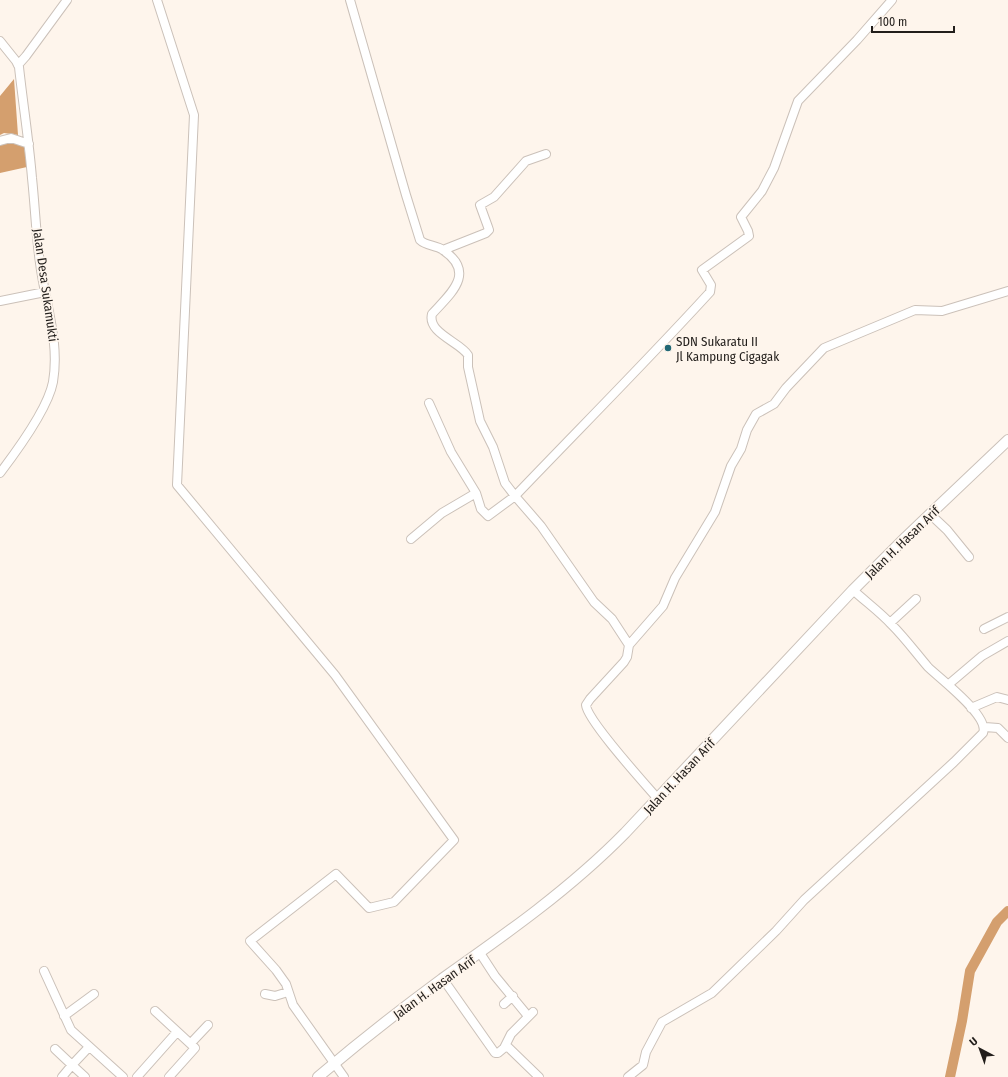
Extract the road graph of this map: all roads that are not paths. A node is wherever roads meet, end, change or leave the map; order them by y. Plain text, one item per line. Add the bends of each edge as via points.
1 (67, 0) edge
2 (157, 0) edge
3 (350, 0) edge
4 (892, 0) edge
5 (0, 41) edge
6 (18, 65) junction
7 (0, 141) edge
8 (28, 144) junction
9 (546, 154) dead end
10 (443, 250) junction
11 (1008, 291) edge
12 (45, 292) junction
13 (0, 301) edge
14 (429, 403) dead end
15 (1008, 440) edge
16 (0, 473) edge
17 (476, 493) junction
18 (516, 496) junction
19 (930, 514) junction
20 (411, 539) dead end
21 (969, 557) dead end
22 (853, 590) junction
23 (916, 599) dead end
24 (1008, 617) edge
25 (890, 623) junction
26 (984, 629) dead end
27 (1008, 641) edge
28 (629, 645) junction
29 (949, 684) junction
30 (1008, 700) edge
31 (971, 708) junction
32 (985, 726) junction
33 (1008, 738) edge
34 (658, 798) junction
35 (480, 953) junction
36 (44, 971) dead end
37 (443, 979) junction
38 (288, 992) junction
39 (94, 994) dead end
40 (265, 994) dead end
41 (513, 996) junction
42 (504, 1004) dead end
43 (155, 1011) dead end
44 (64, 1016) junction
45 (208, 1025) dead end
46 (177, 1032) junction
47 (191, 1043) junction
48 (89, 1047) junction
49 (504, 1048) junction
50 (55, 1049) dead end
51 (334, 1064) junction
52 (72, 1066) junction
53 (320, 1075) edge
54 (62, 1077) edge
55 (85, 1077) edge
56 (123, 1077) edge
57 (136, 1077) edge
58 (169, 1077) edge
59 (344, 1077) edge
60 (539, 1077) edge
61 (628, 1077) edge

1 - 6 street
2 - 38 street via 194,115 177,485 335,675 454,840 394,902 369,908 336,874 250,941 276,970 286,984
3 - 10 street via 420,240
4 - 18 street via 798,101 774,168 762,191 741,217 748,236 702,270 711,285 710,292
5 - 6 street, Jalan Desa Sukamukti
6 - 8 street, Jalan Desa Sukamukti
7 - 8 street via 11,138
8 - 12 street, Jalan Desa Sukamukti
9 - 10 street via 526,161 502,190 480,205 489,230 486,233
10 - 18 street via 456,264 459,279 451,296 432,314 432,320 442,336 461,346 468,355 468,367 480,421 505,483
11 - 28 street via 942,311 915,310 824,348 774,404 756,414 731,466 715,512 675,578 663,606
12 - 13 street
12 - 16 street, Jalan Desa Sukamukti via 54,335 53,382 48,397 20,447
14 - 17 street via 451,452
15 - 19 main road, Jalan H. Hasan Arif
17 - 18 street via 481,509 488,516
17 - 20 street via 442,513
18 - 28 street via 594,602 612,619
19 - 21 street
19 - 22 main road, Jalan H. Hasan Arif
22 - 25 street
22 - 34 main road, Jalan H. Hasan Arif
23 - 25 street
24 - 26 street
25 - 29 street via 928,667
27 - 29 street via 982,656
28 - 34 street via 624,662 590,699 586,708 632,769
29 - 31 street
30 - 31 street via 997,697
31 - 32 street
32 - 33 street via 998,728
32 - 61 street via 981,737 804,900 715,991 662,1022 646,1052 643,1065
34 - 35 main road, Jalan H. Hasan Arif via 587,870
35 - 37 main road, Jalan H. Hasan Arif
35 - 41 street via 495,976
36 - 44 street
37 - 49 street via 495,1053
37 - 51 main road, Jalan H. Hasan Arif
38 - 40 street via 275,996
38 - 51 street via 293,1005
39 - 44 street
41 - 42 street
41 - 49 street via 531,1014 511,1034
43 - 46 street
44 - 48 street via 71,1030
45 - 47 street
46 - 47 street
46 - 57 street
47 - 58 street via 194,1050
48 - 52 street
48 - 56 street
49 - 60 street via 508,1047
50 - 52 street
51 - 53 main road, Jalan H. Hasan Arif
51 - 59 street
52 - 54 street
52 - 55 street

